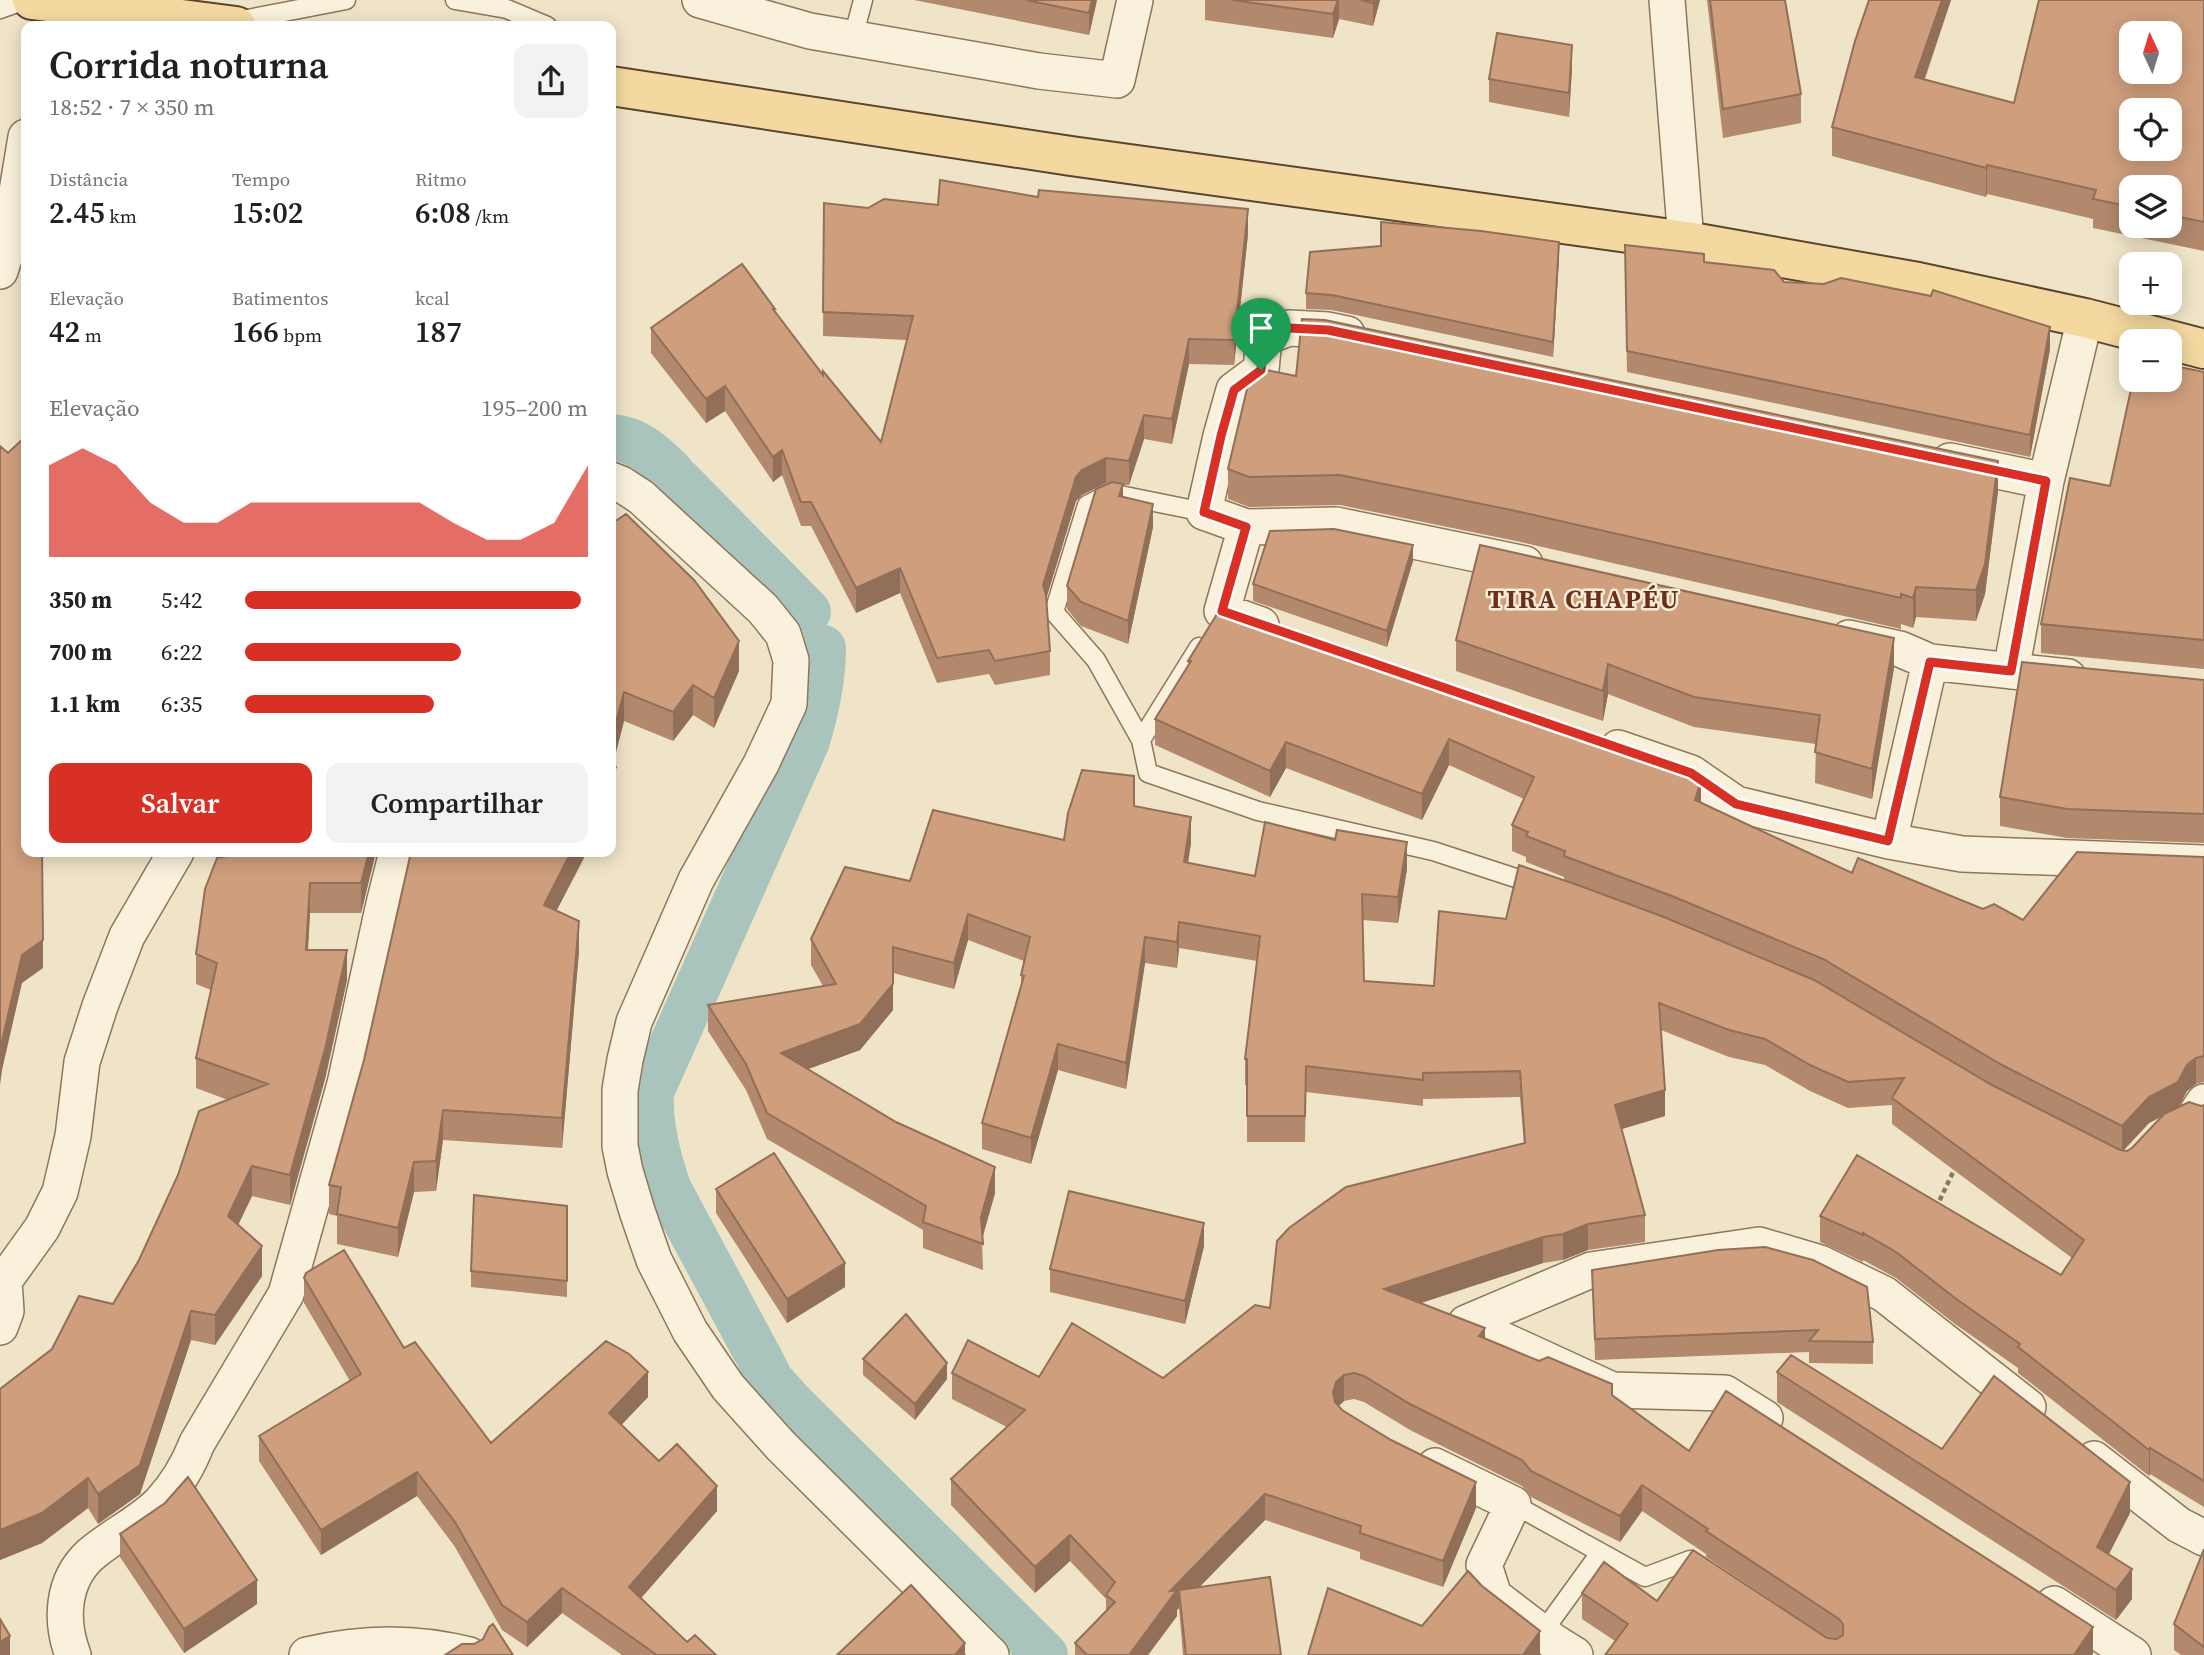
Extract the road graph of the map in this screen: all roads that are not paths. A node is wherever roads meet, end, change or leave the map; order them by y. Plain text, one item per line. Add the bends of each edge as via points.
1 (346, 0) edge
2 (455, 0) edge
3 (700, 0) edge
4 (863, 0) edge
5 (1135, 0) edge
6 (1667, 0) edge
7 (38, 7) edge
8 (0, 9) edge
9 (186, 21) edge
10 (247, 21) edge
11 (535, 21) edge
12 (853, 38) junction
13 (617, 83) edge
14 (21, 167) edge
15 (1686, 241) junction
16 (0, 271) edge
17 (2085, 318) junction
18 (1382, 341) edge
19 (2204, 349) edge
20 (1924, 455) edge
21 (2046, 481) junction
22 (616, 482) edge
23 (641, 497) junction
24 (1204, 512) junction
25 (618, 523) edge
26 (1246, 527) junction
27 (1552, 570) edge
28 (1214, 623) junction
29 (1820, 631) edge
30 (1287, 634) edge
31 (1930, 662) junction
32 (2011, 671) junction
33 (2094, 679) edge
34 (1587, 737) edge
35 (1141, 740) junction
36 (1888, 841) junction
37 (173, 857) edge
38 (396, 857) edge
39 (2204, 863) edge
40 (1555, 891) edge
41 (2, 1283) edge
42 (0, 1327) edge
43 (1786, 1431) edge
44 (1411, 1454) edge
45 (1513, 1504) junction
46 (2204, 1538) edge
47 (1600, 1553) junction
48 (1724, 1583) edge
49 (2029, 1588) edge
50 (1542, 1633) junction
51 (74, 1655) edge
52 (307, 1655) edge
53 (469, 1655) edge
54 (992, 1655) edge
55 (1575, 1655) edge
56 (2133, 1655) edge

1 - 10 lane
2 - 11 lane via 507,9
3 - 12 street
4 - 12 lane
5 - 12 street via 1117,80
6 - 15 street
7 - 8 lane
7 - 9 main road
13 - 15 main road via 1071,156
14 - 16 street
15 - 17 main road via 1918,282
17 - 19 main road
17 - 21 street
18 - 24 street via 1289,328 1264,337 1261,370 1234,390
20 - 21 street
21 - 32 street
22 - 23 street
23 - 25 street
23 - 54 street via 763,609 783,634 792,660 789,704 696,880 634,1022 620,1090 620,1146 633,1198 654,1260 690,1331 728,1387 781,1446
24 - 26 street
24 - 35 lane via 1110,493 1087,505 1054,612 1096,660
26 - 27 street via 1336,525
26 - 28 street
28 - 30 street
28 - 35 lane
29 - 31 street via 1900,649
31 - 32 street
31 - 36 street
32 - 33 street
34 - 36 street via 1691,773 1736,804
35 - 40 lane via 1148,773 1258,811 1433,851
36 - 39 street via 1962,854
37 - 41 street via 127,936 100,1006 82,1062 60,1192 42,1228
38 - 51 street via 345,1084 286,1294 176,1486 158,1505 89,1556 76,1573 67,1593 64,1618
41 - 42 street via 6,1311
43 - 46 street via 1725,1393 1612,1390 1466,1323 1591,1270 1759,1245 1820,1263 1884,1294 2179,1525
44 - 45 street
45 - 47 lane
45 - 50 street via 1484,1565 1494,1596
47 - 48 lane via 1645,1577 1690,1560
47 - 50 lane
49 - 56 street
50 - 55 street
52 - 53 street via 364,1644 397,1644

